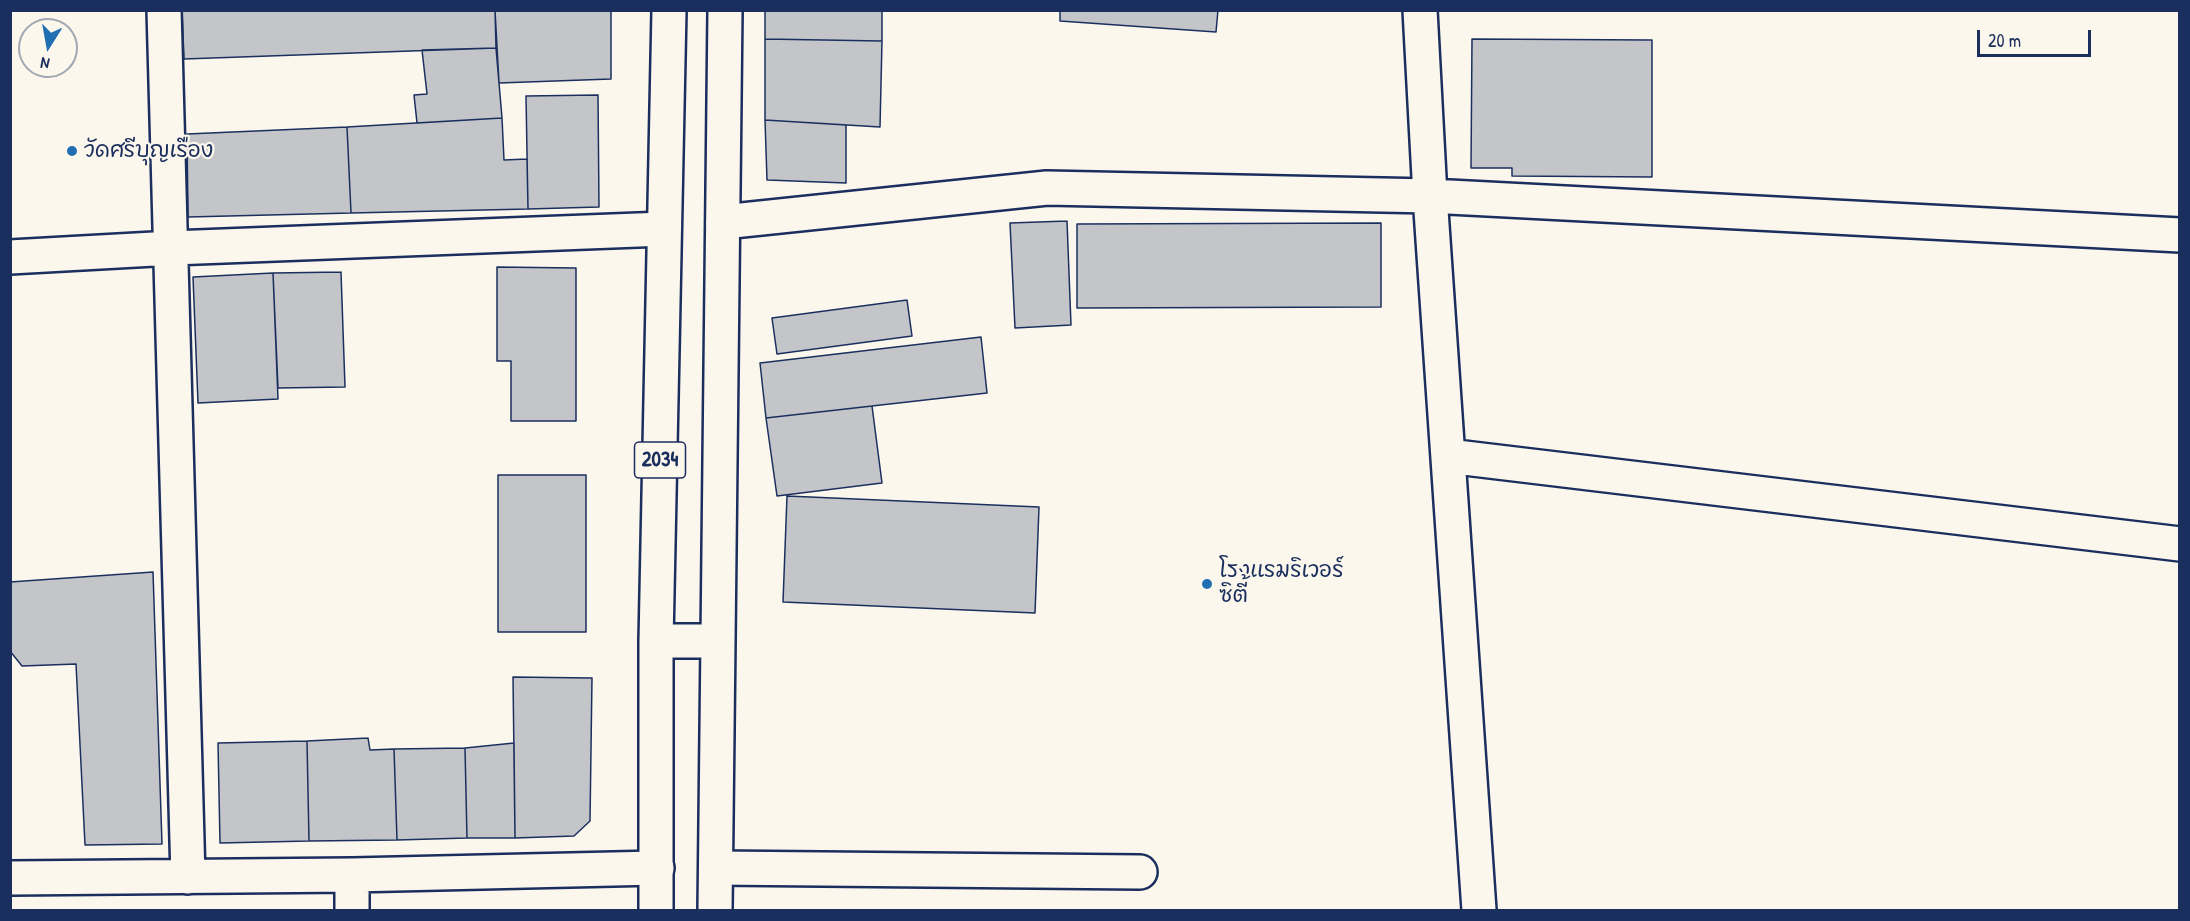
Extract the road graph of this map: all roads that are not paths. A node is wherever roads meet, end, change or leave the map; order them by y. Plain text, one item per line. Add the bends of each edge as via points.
1 (164, 10) edge
2 (669, 10) edge
3 (725, 10) edge
4 (1420, 10) edge
5 (1430, 196) junction
6 (723, 222) junction
7 (664, 229) junction
8 (2180, 235) edge
9 (172, 248) junction
10 (10, 257) edge
11 (1448, 456) junction
12 (2180, 544) edge
13 (656, 641) junction
14 (717, 641) junction
15 (657, 868) junction
16 (716, 868) junction
17 (1140, 872) dead end
18 (352, 876) junction
19 (188, 877) junction
20 (10, 878) edge
21 (352, 910) edge
22 (656, 910) edge
23 (715, 910) edge
24 (1479, 910) edge

1 - 9 street
2 - 7 street, 2034
3 - 6 street
4 - 5 street
5 - 6 street via 1047,188
5 - 8 street
5 - 11 street
6 - 14 street
7 - 9 street
7 - 13 street, 2034
9 - 10 street
9 - 19 street
11 - 12 street
11 - 24 street
13 - 14 street
13 - 15 street, 2034
14 - 16 street
15 - 18 street
15 - 22 street, 2034
16 - 17 street
16 - 23 street
18 - 19 street
18 - 21 street
19 - 20 street

